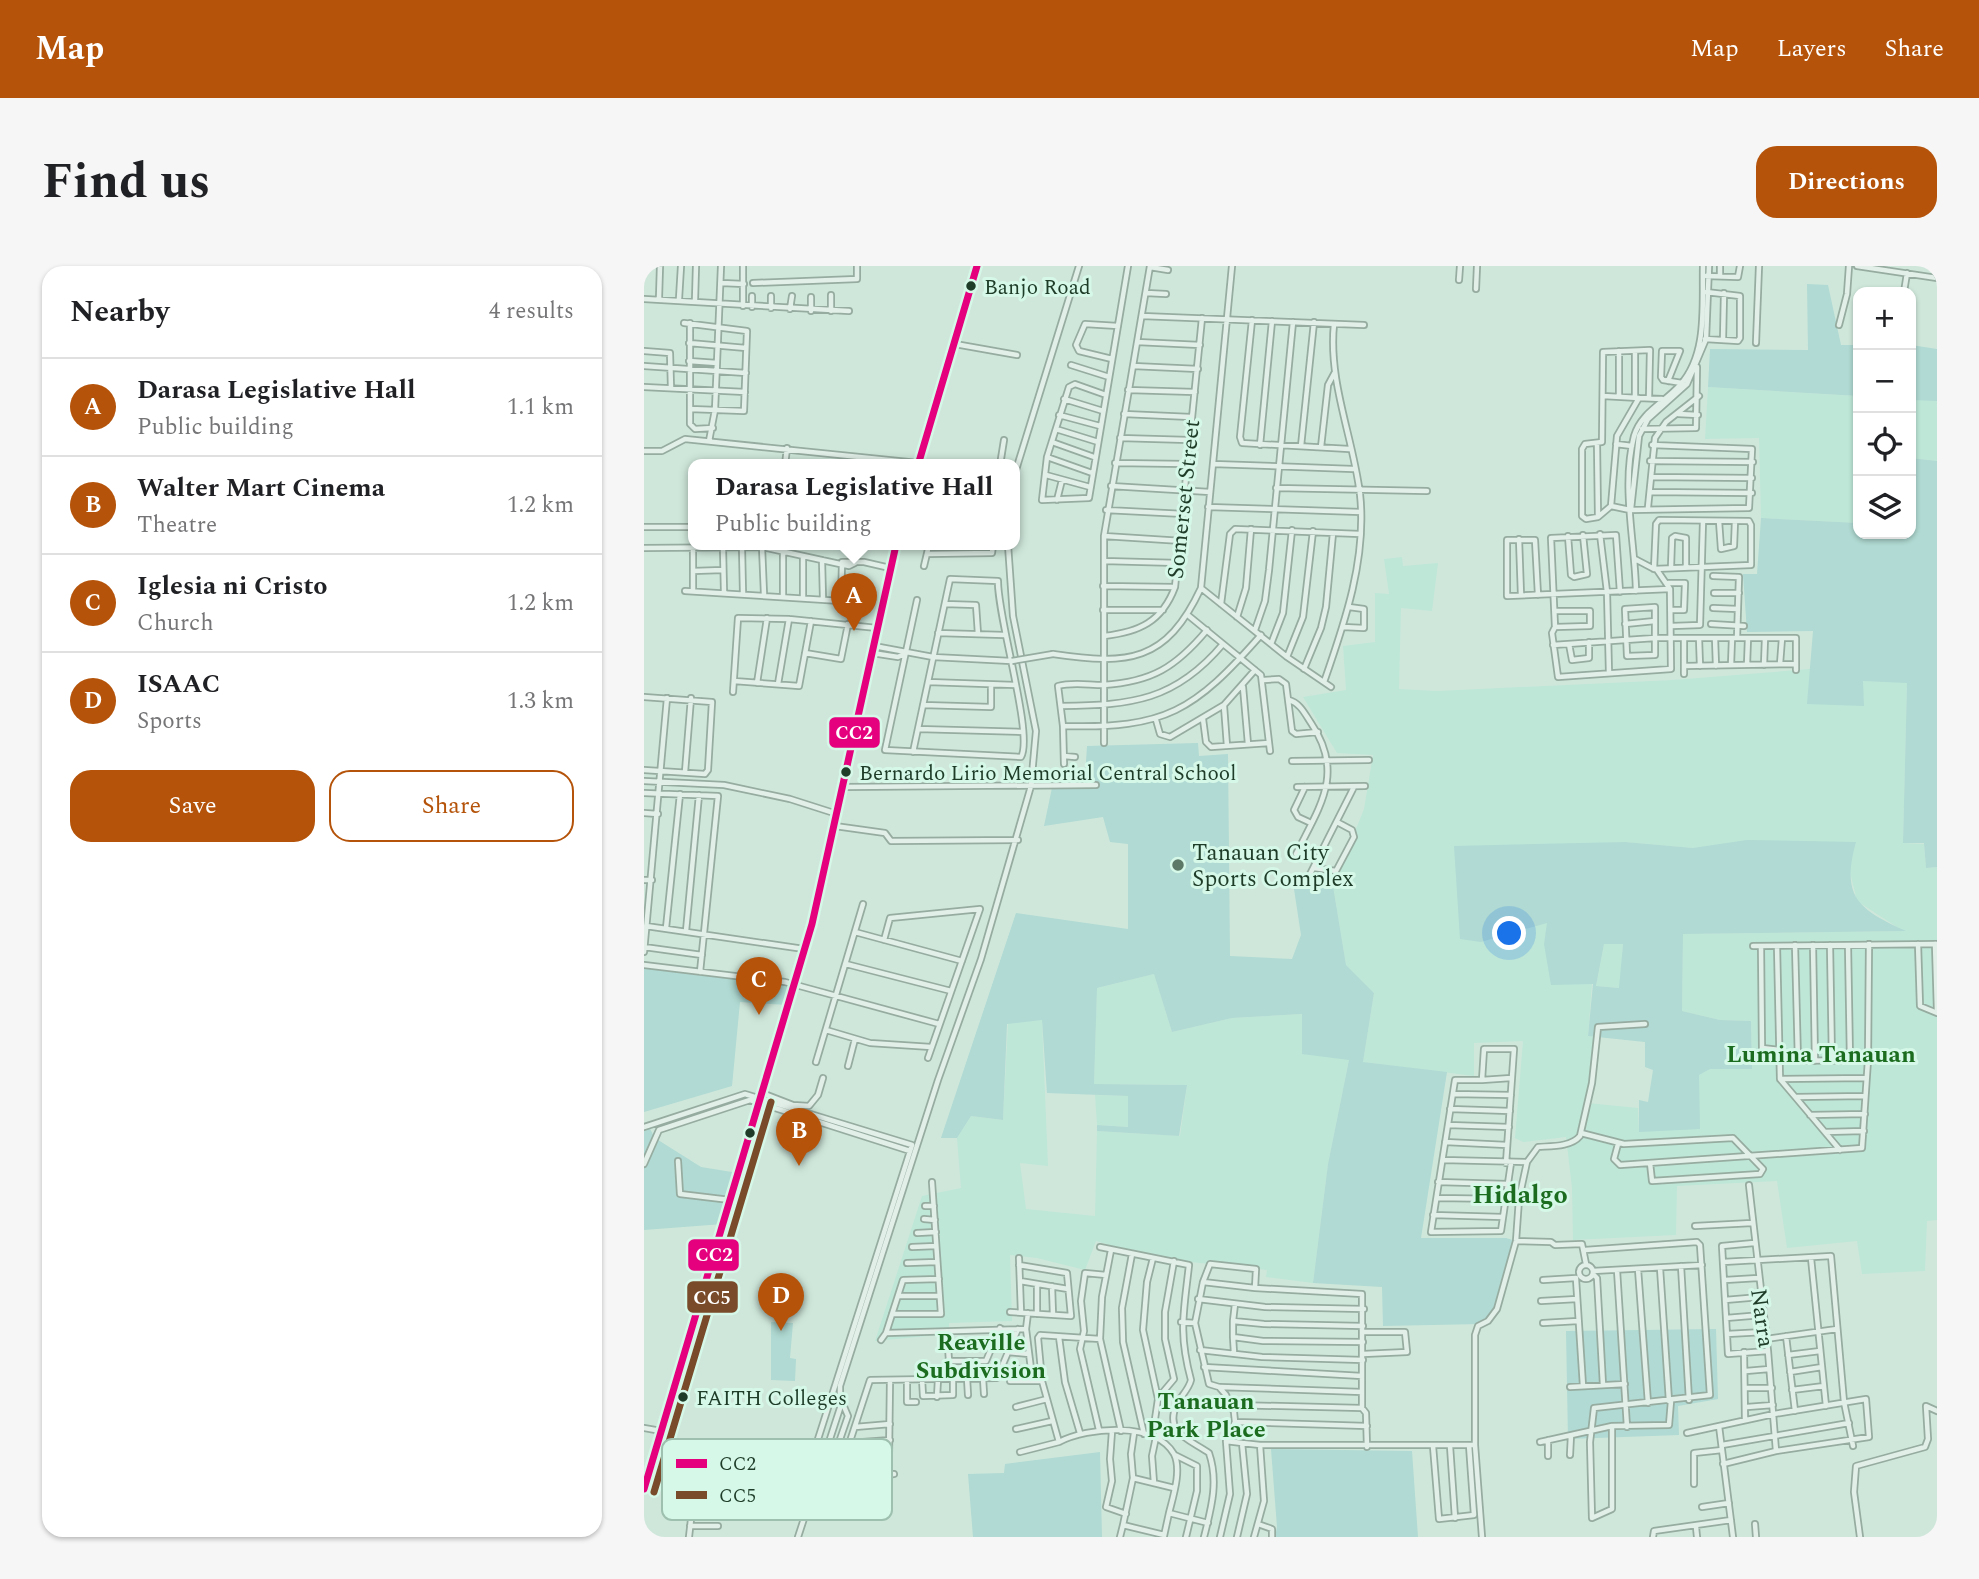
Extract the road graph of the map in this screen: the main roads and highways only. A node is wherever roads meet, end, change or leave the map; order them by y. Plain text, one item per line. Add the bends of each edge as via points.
1 (977, 266) edge
2 (920, 459) edge
3 (895, 550) edge
4 (644, 1489) edge

1 - 2 highway
3 - 4 highway via 804,950

